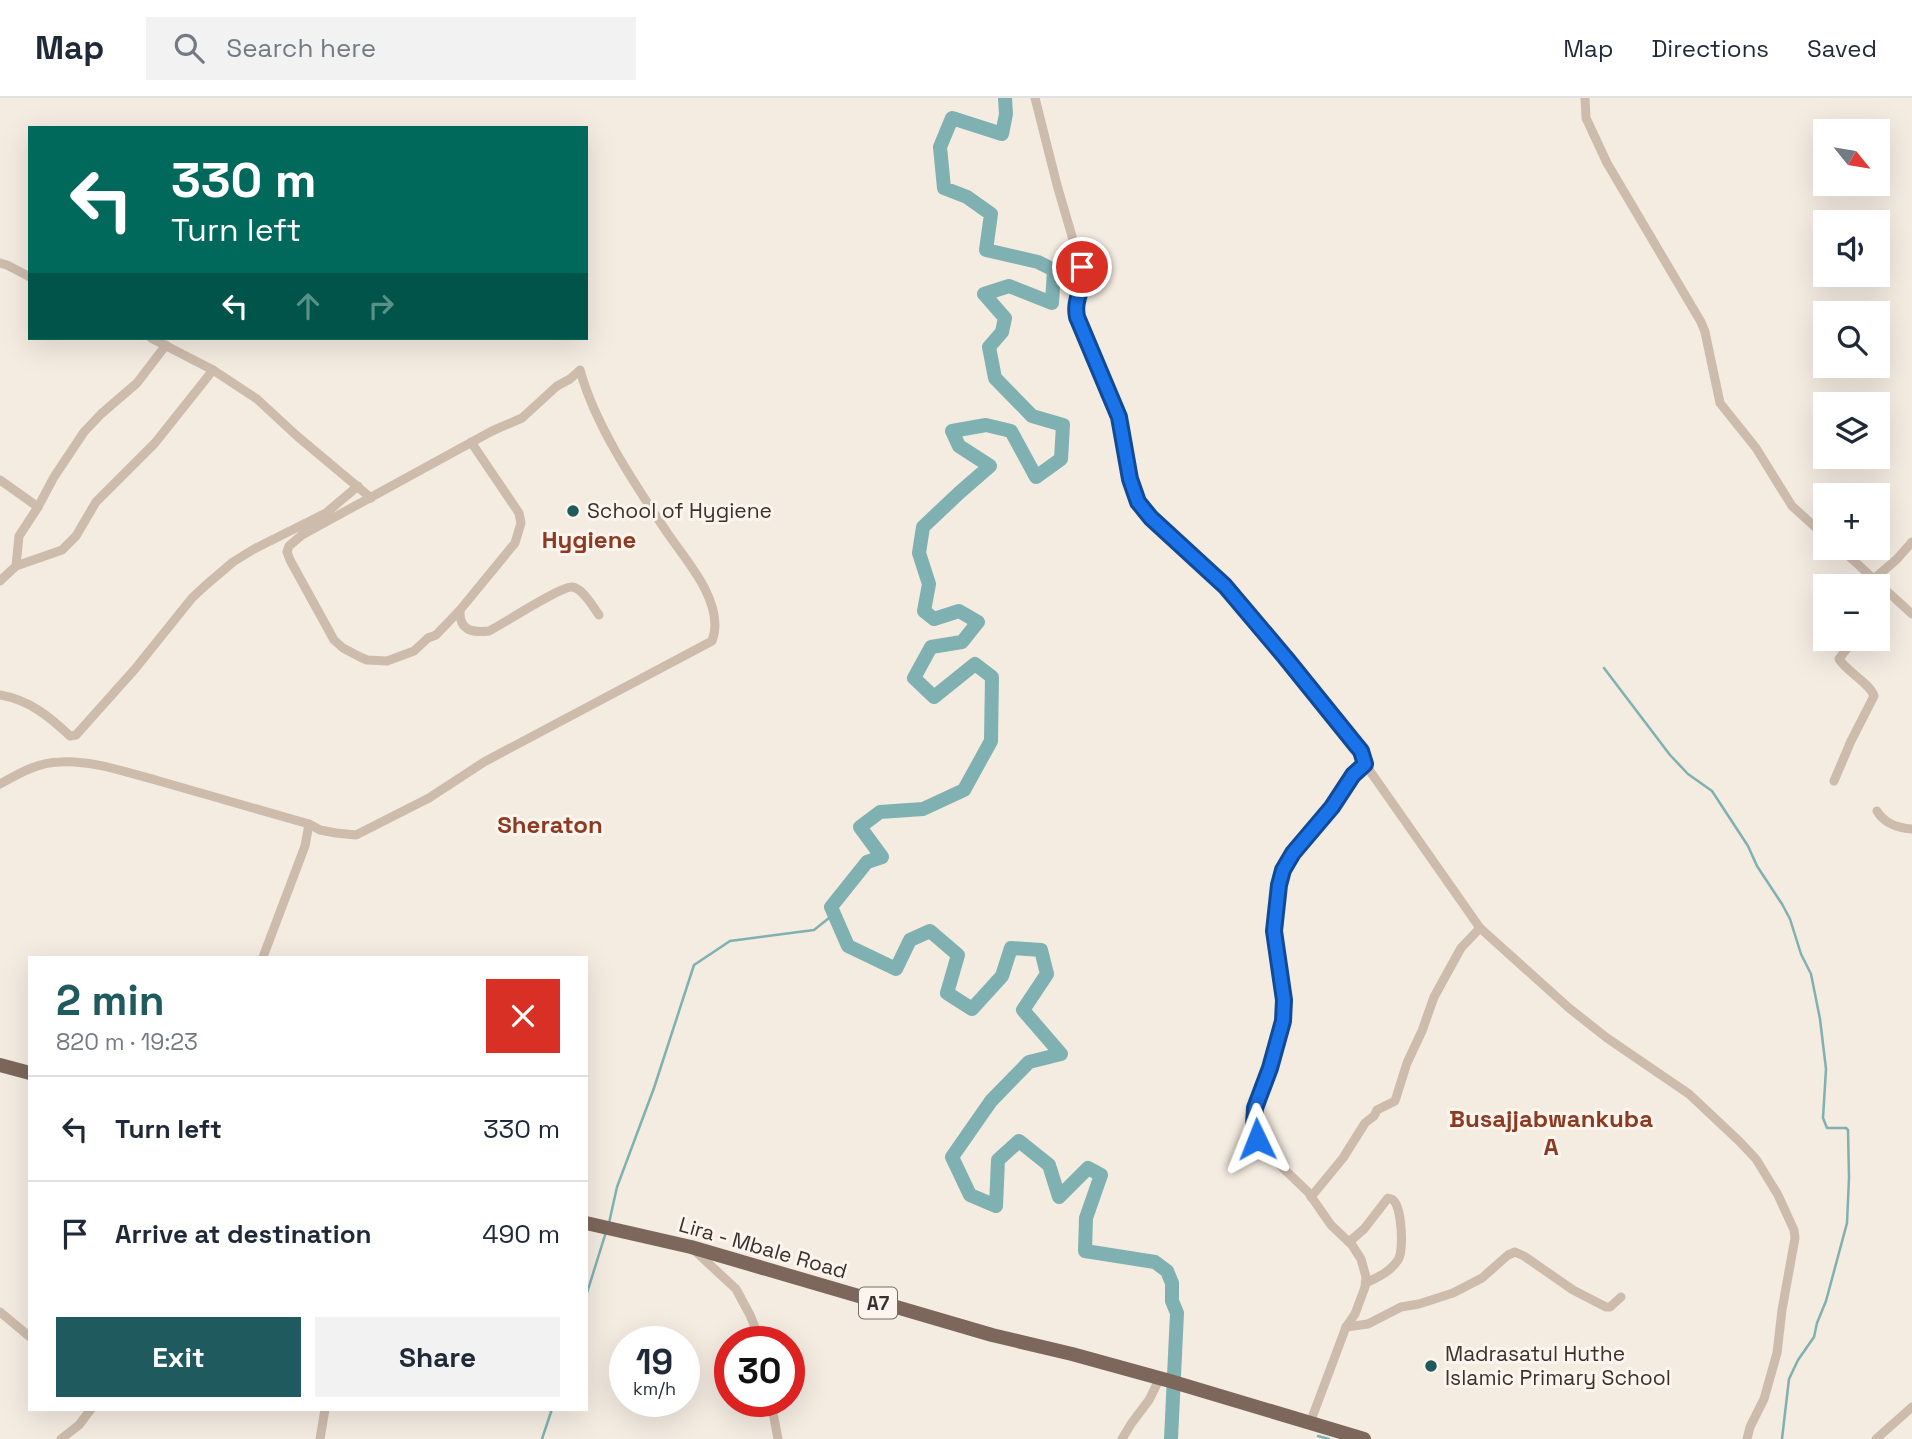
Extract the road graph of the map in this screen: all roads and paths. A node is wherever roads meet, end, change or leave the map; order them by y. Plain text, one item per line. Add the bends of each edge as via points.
1 (1035, 98) edge
2 (1585, 98) edge
3 (0, 263) edge
4 (28, 276) edge
5 (155, 340) edge
6 (166, 345) junction
7 (213, 370) junction
8 (471, 442) junction
9 (0, 480) edge
10 (358, 486) junction
11 (371, 498) junction
12 (38, 507) junction
13 (1813, 525) edge
14 (1912, 542) edge
15 (1854, 560) edge
16 (16, 566) junction
17 (1869, 574) edge
18 (1879, 574) edge
19 (0, 581) edge
20 (1890, 594) edge
21 (460, 610) junction
22 (1912, 614) edge
23 (599, 615) dead end
24 (1845, 651) edge
25 (0, 695) edge
26 (1365, 764) junction
27 (1834, 781) dead end
28 (0, 784) edge
29 (1877, 811) dead end
30 (309, 824) junction
31 (1912, 829) edge
32 (1480, 928) junction
33 (263, 956) edge
34 (0, 1065) edge
35 (28, 1072) edge
36 (1311, 1197) junction
37 (588, 1223) edge
38 (1349, 1242) junction
39 (691, 1247) junction
40 (1366, 1283) junction
41 (1621, 1297) dead end
42 (0, 1312) edge
43 (754, 1326) edge
44 (1346, 1327) junction
45 (28, 1334) edge
46 (1165, 1380) junction
47 (1912, 1406) edge
48 (90, 1411) edge
49 (325, 1411) edge
50 (774, 1417) edge
51 (1310, 1423) junction
52 (61, 1439) edge
53 (320, 1439) edge
54 (778, 1439) edge
55 (1122, 1439) edge
56 (1364, 1439) edge
57 (1747, 1439) edge
58 (1876, 1439) edge

1 - 26 street via 1084,277 1075,308 1077,317 1119,417 1138,502 1225,586 1361,751
2 - 13 street via 1586,118 1607,163 1701,322 1720,403 1756,448 1792,506
3 - 4 street
5 - 6 street
6 - 7 street
6 - 12 street via 137,383 84,432
7 - 10 street via 257,399
7 - 16 street via 155,443 96,502 62,550
8 - 11 street
8 - 21 street via 522,523 515,543
8 - 30 street via 522,418 580,370 585,391 613,446 705,588 715,633 712,640 356,835 335,834
9 - 12 street
10 - 11 street
10 - 25 street via 326,513 254,549 206,585 76,735 70,736 34,706
11 - 21 street via 302,535 287,552 334,640 367,660 396,659 436,635
12 - 16 street via 19,536
14 - 18 street
15 - 17 street
16 - 19 street
20 - 22 street
21 - 23 street via 465,628 489,631 573,587
24 - 27 street via 1839,659 1874,696
26 - 32 street
26 - 36 street via 1287,862 1275,916 1283,1021 1257,1099 1254,1124 1261,1147
28 - 30 street via 42,765 76,762
29 - 31 street via 1886,821
30 - 33 street
32 - 36 street via 1461,948 1434,997 1395,1101 1365,1123
32 - 57 street via 1605,1037 1689,1094 1756,1159 1786,1210 1795,1238 1777,1353
34 - 35 main road
36 - 38 street
37 - 39 main road, Lira - Mbale Road / A7
38 - 40 street via 1358,1251
38 - 40 street via 1388,1198 1394,1200 1402,1238 1400,1255 1389,1270
39 - 43 street via 736,1289
39 - 46 main road, Lira - Mbale Road / A7 via 978,1332
40 - 44 street
41 - 44 street via 1606,1307 1517,1252 1453,1293 1401,1307 1368,1325
42 - 45 street
44 - 51 street
46 - 51 main road, A7
46 - 55 street
47 - 58 street
48 - 52 street
49 - 53 street
50 - 54 street
51 - 56 main road, A7

